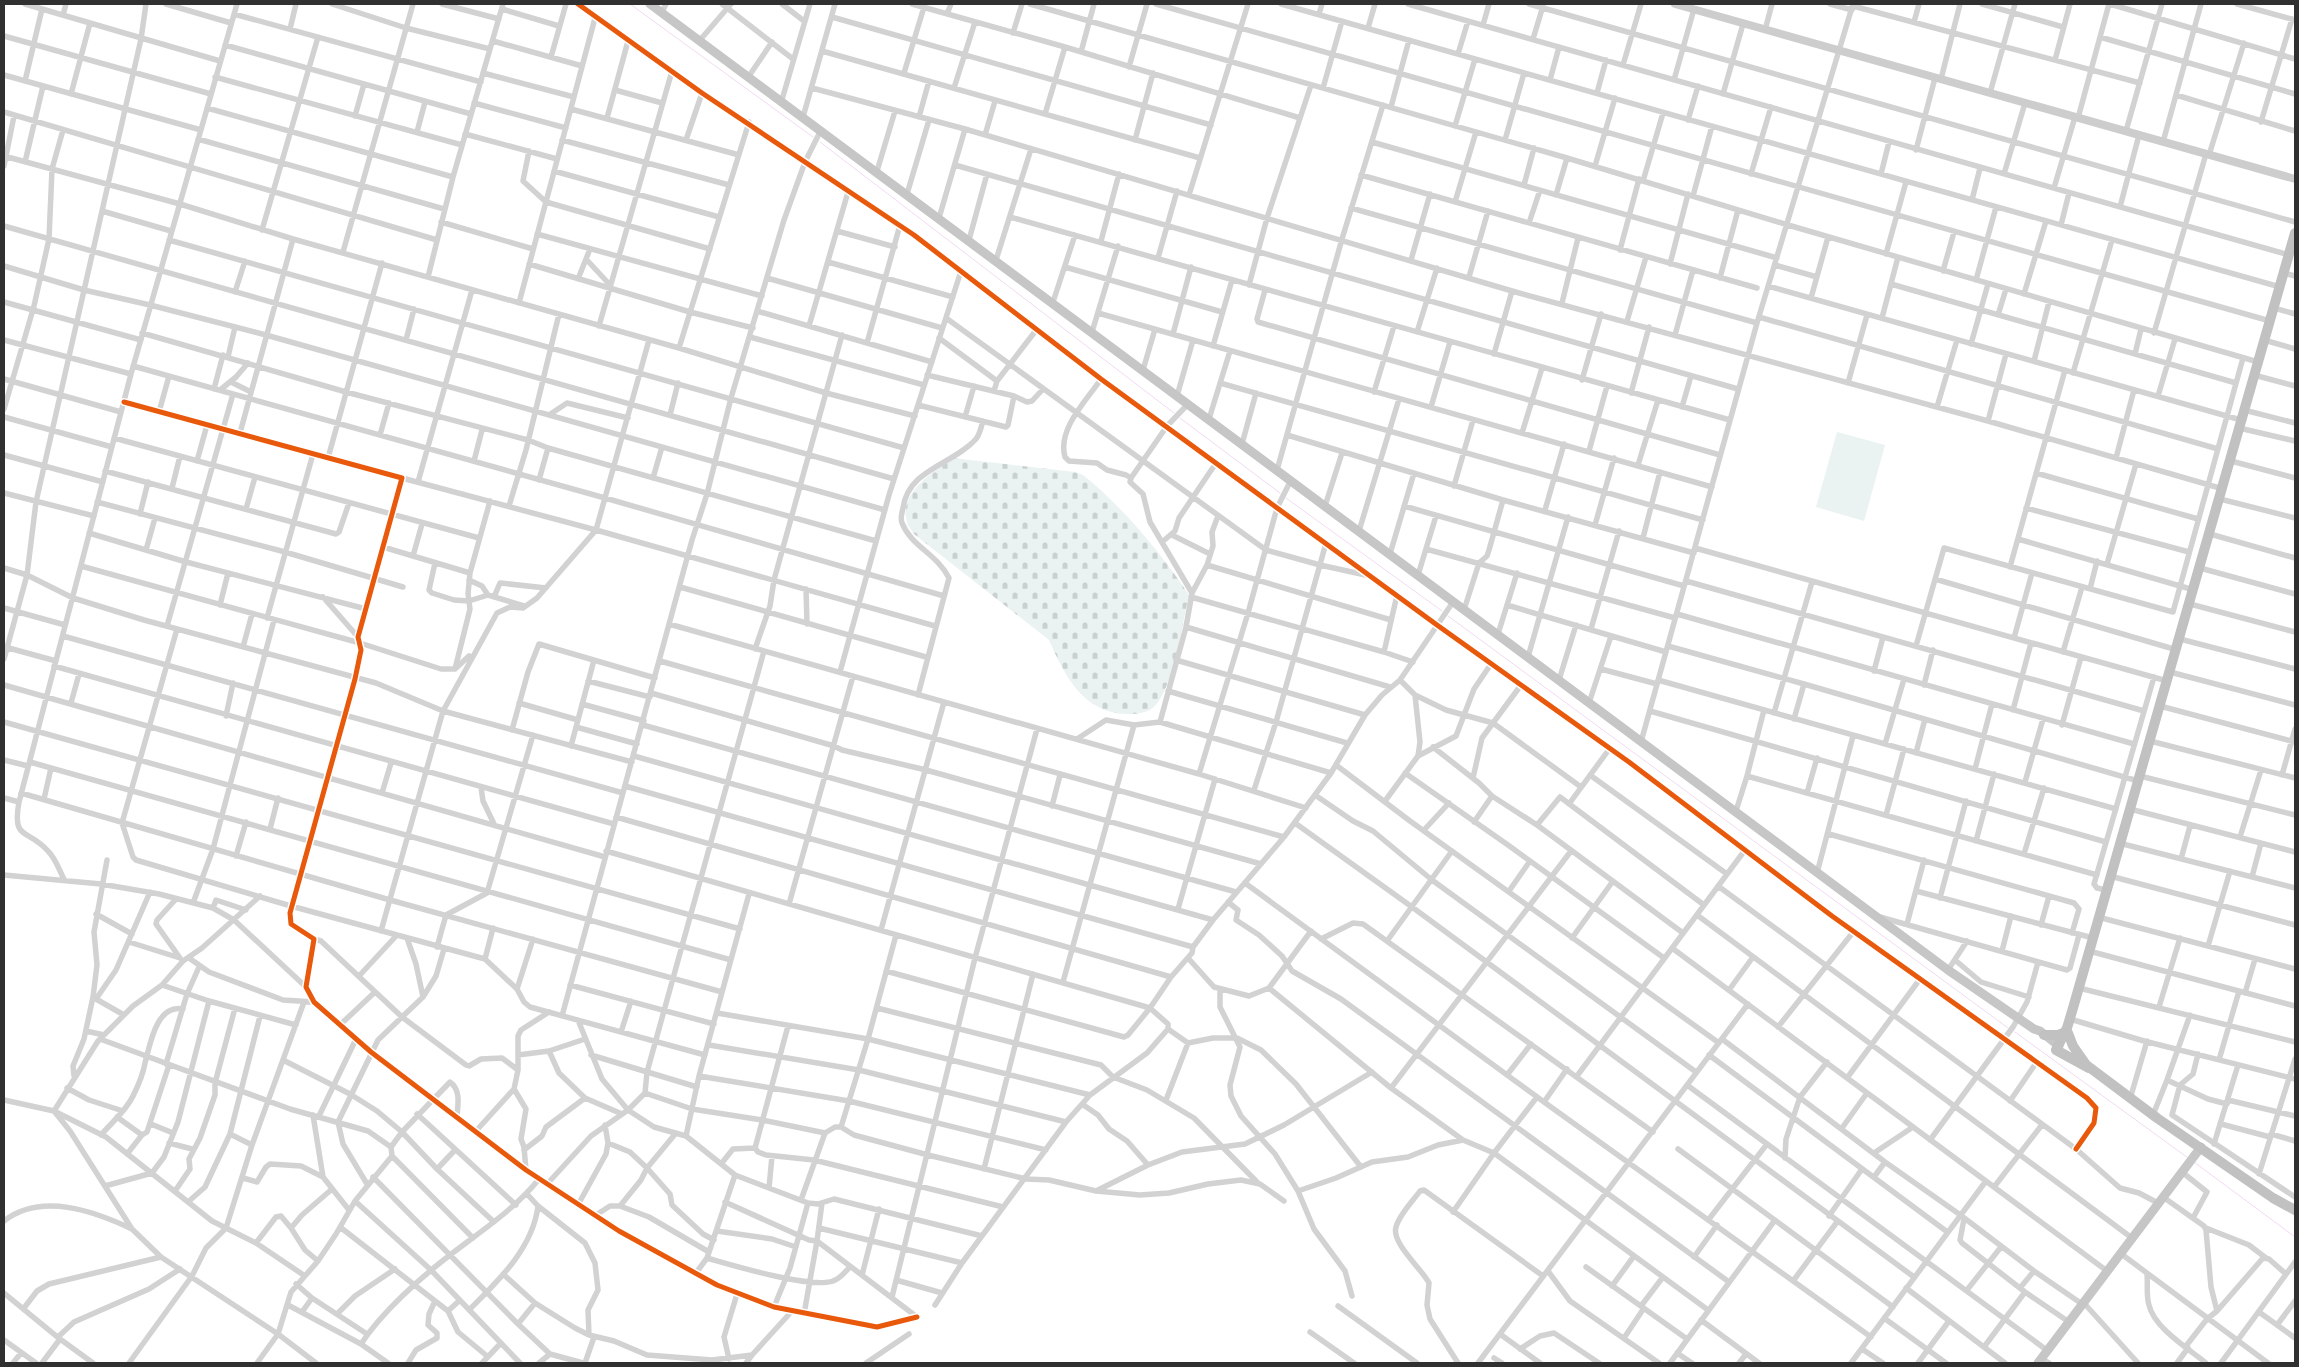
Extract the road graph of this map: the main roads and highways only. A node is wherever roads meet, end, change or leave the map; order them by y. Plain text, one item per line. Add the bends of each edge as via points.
1 (650, 4) edge
2 (664, 8) edge
3 (2295, 236) edge
4 (2068, 1028) junction
5 (2034, 1029) junction
6 (2044, 1035) junction
7 (2060, 1050) junction
8 (2088, 1067) junction
9 (2198, 1152) junction
10 (2295, 1210) edge
11 (2043, 1362) edge

1 - 2 main road
2 - 5 main road via 781,103 877,171 1948,970
3 - 4 highway
4 - 6 highway via 2054,1036
4 - 7 highway
4 - 8 highway via 2077,1053
5 - 6 main road
5 - 7 main road
6 - 7 main road
7 - 8 highway
8 - 9 highway
9 - 10 highway
9 - 11 main road via 2082,1303

